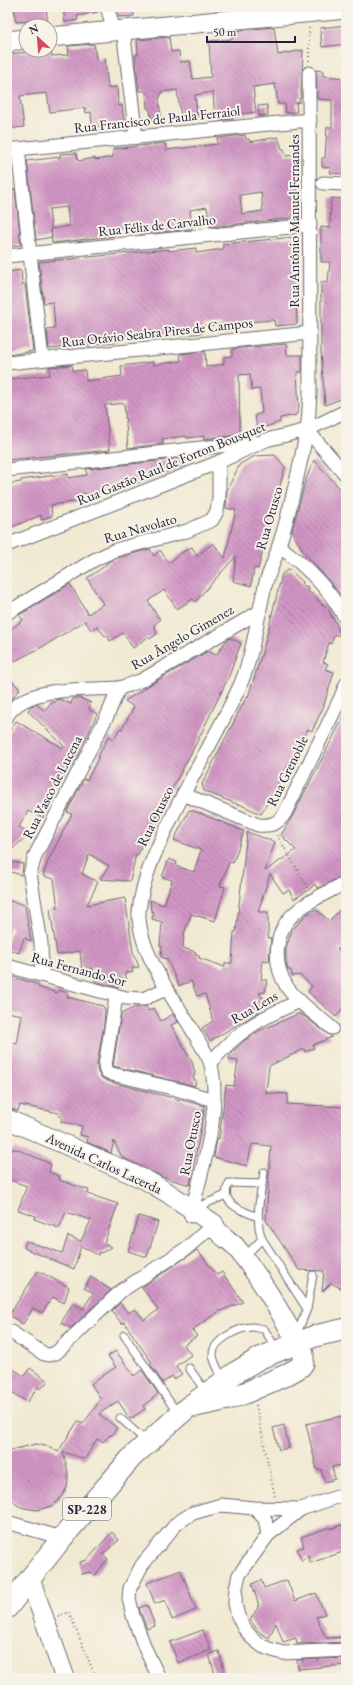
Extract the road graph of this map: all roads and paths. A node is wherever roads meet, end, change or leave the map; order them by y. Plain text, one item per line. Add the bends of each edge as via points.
1 (107, 7) edge
2 (346, 8) edge
3 (303, 10) edge
4 (240, 13) edge
5 (118, 30) junction
6 (58, 36) edge
7 (18, 40) edge
8 (7, 41) edge
9 (310, 73) joint
10 (310, 120) junction
11 (136, 137) junction
12 (13, 149) edge
13 (323, 183) dead end
14 (346, 184) edge
15 (310, 225) junction
16 (30, 254) junction
17 (7, 256) edge
18 (310, 333) junction
19 (42, 359) junction
20 (7, 363) edge
21 (346, 411) edge
22 (307, 430) junction
23 (266, 440) junction
24 (219, 462) junction
25 (7, 470) edge
26 (346, 475) edge
27 (7, 545) edge
28 (279, 546) junction
29 (259, 612) junction
30 (7, 613) edge
31 (346, 620) edge
32 (346, 684) edge
33 (119, 688) junction
34 (7, 716) edge
35 (183, 794) junction
36 (271, 825) junction
37 (346, 882) edge
38 (315, 900) junction
39 (7, 966) edge
40 (42, 975) junction
41 (166, 989) junction
42 (116, 996) junction
43 (300, 1001) junction
44 (332, 1028) dead end
45 (211, 1063) junction
46 (214, 1100) junction
47 (7, 1119) edge
48 (7, 1131) edge
49 (264, 1172) dead end
50 (262, 1184) junction
51 (226, 1195) junction
52 (192, 1213) junction
53 (258, 1217) junction
54 (213, 1227) junction
55 (262, 1239) junction
56 (243, 1258) junction
57 (313, 1275) dead end
58 (307, 1309) junction
59 (346, 1329) edge
60 (11, 1332) dead end
61 (124, 1335) dead end
62 (296, 1340) junction
63 (277, 1350) junction
64 (189, 1368) dead end
65 (224, 1381) junction
66 (207, 1394) junction
67 (254, 1398) dead end
68 (183, 1412) junction
69 (120, 1418) dead end
70 (148, 1443) junction
71 (346, 1494) edge
72 (254, 1508) junction
73 (277, 1508) junction
74 (301, 1509) junction
75 (7, 1522) edge
76 (268, 1535) junction
77 (62, 1538) junction
78 (30, 1579) junction
79 (7, 1608) edge
80 (45, 1622) junction
81 (346, 1650) edge
82 (65, 1678) edge
83 (96, 1678) edge
84 (159, 1678) edge

1 - 5 street
2 - 3 main road
3 - 4 main road
3 - 9 path
4 - 5 main road
5 - 6 main road
5 - 11 street
7 - 8 main road
9 - 10 street, Rua Antônio Manuel Fernandes
10 - 11 street, Rua Francisco de Paula Ferraiol
10 - 15 street, Rua Antônio Manuel Fernandes
11 - 12 street, Rua Francisco de Paula Ferraiol
12 - 16 street
13 - 14 street
15 - 16 street, Rua Félix de Carvalho
15 - 18 street, Rua Antônio Manuel Fernandes
16 - 17 street, Rua Félix de Carvalho
16 - 19 street
18 - 19 street, Rua Otávio Seabra Pires de Campos
18 - 22 street, Rua Antônio Manuel Fernandes
19 - 20 street, Rua Otávio Seabra Pires de Campos
21 - 22 street, Rua Gastão Raul de Forton Bousquet
22 - 23 street, Rua Gastão Raul de Forton Bousquet
22 - 26 street
22 - 28 street, Rua Otusco
23 - 24 street, Rua Gastão Raul de Forton Bousquet
23 - 25 street
24 - 27 street, Rua Gastão Raul de Forton Bousquet
24 - 30 street, Rua Navolato via 219,498 217,512 212,520 187,531 115,550
28 - 29 street, Rua Otusco
28 - 31 street via 294,557 327,590
29 - 33 street, Rua Ângelo Gimenez via 142,680
29 - 35 street, Rua Otusco via 252,651 243,678
32 - 36 street, Rua Grenoble via 285,813 280,820
33 - 34 street, Rua Ângelo Gimenez via 62,690 48,693 18,704
33 - 40 street, Rua Vasco de Lucena via 31,868 41,942
35 - 36 street, Rua Grenoble via 258,825
35 - 41 street, Rua Otusco via 154,854 144,882 139,914 149,955
36 - 38 path
37 - 38 street
38 - 43 street via 297,910 289,918 282,927 278,941 278,962 282,975 287,987
39 - 40 street, Rua Fernando Sor
40 - 42 street, Rua Fernando Sor
41 - 42 street, Rua Fernando Sor via 143,999
41 - 45 street, Rua Otusco
42 - 46 street via 106,1071
43 - 44 street
43 - 45 street, Rua Lens via 271,1013 242,1031
45 - 46 street, Rua Otusco
46 - 52 street, Rua Otusco via 210,1132
47 - 52 main road, Avenida Carlos Lacerda via 146,1180
48 - 52 main road, Avenida Carlos Lacerda
49 - 50 lane
50 - 51 lane via 229,1183
50 - 53 lane
51 - 52 lane
51 - 53 lane via 236,1208
52 - 54 main road, Avenida Carlos Lacerda
53 - 55 lane
54 - 56 main road, Avenida Carlos Lacerda via 230,1240
54 - 60 street via 187,1248 121,1291 56,1353 44,1354
55 - 56 lane
55 - 58 lane
56 - 62 main road, Avenida Carlos Lacerda
57 - 58 lane
58 - 62 lane
59 - 62 main road, SP-228
61 - 68 lane
62 - 63 main road, SP-228
62 - 68 main road via 303,1354 303,1363 291,1372 228,1399
63 - 65 main road, SP-228
63 - 65 lane via 264,1330 252,1327 235,1331 214,1347 213,1355
64 - 66 lane
65 - 66 main road, SP-228
66 - 68 main road, SP-228
67 - 73 path
68 - 70 main road, SP-228
69 - 70 lane
70 - 77 main road, SP-228 via 133,1456
71 - 74 street
72 - 73 street
72 - 76 street via 265,1519
72 - 84 street via 221,1505 193,1513 177,1523 142,1566 130,1588 130,1607
73 - 74 street
74 - 76 street
75 - 77 street
76 - 81 street via 239,1575 235,1604 244,1628 262,1646 283,1653
77 - 78 main road, SP-228
78 - 79 main road, SP-228
78 - 80 main road
80 - 82 main road
80 - 83 path via 69,1612

